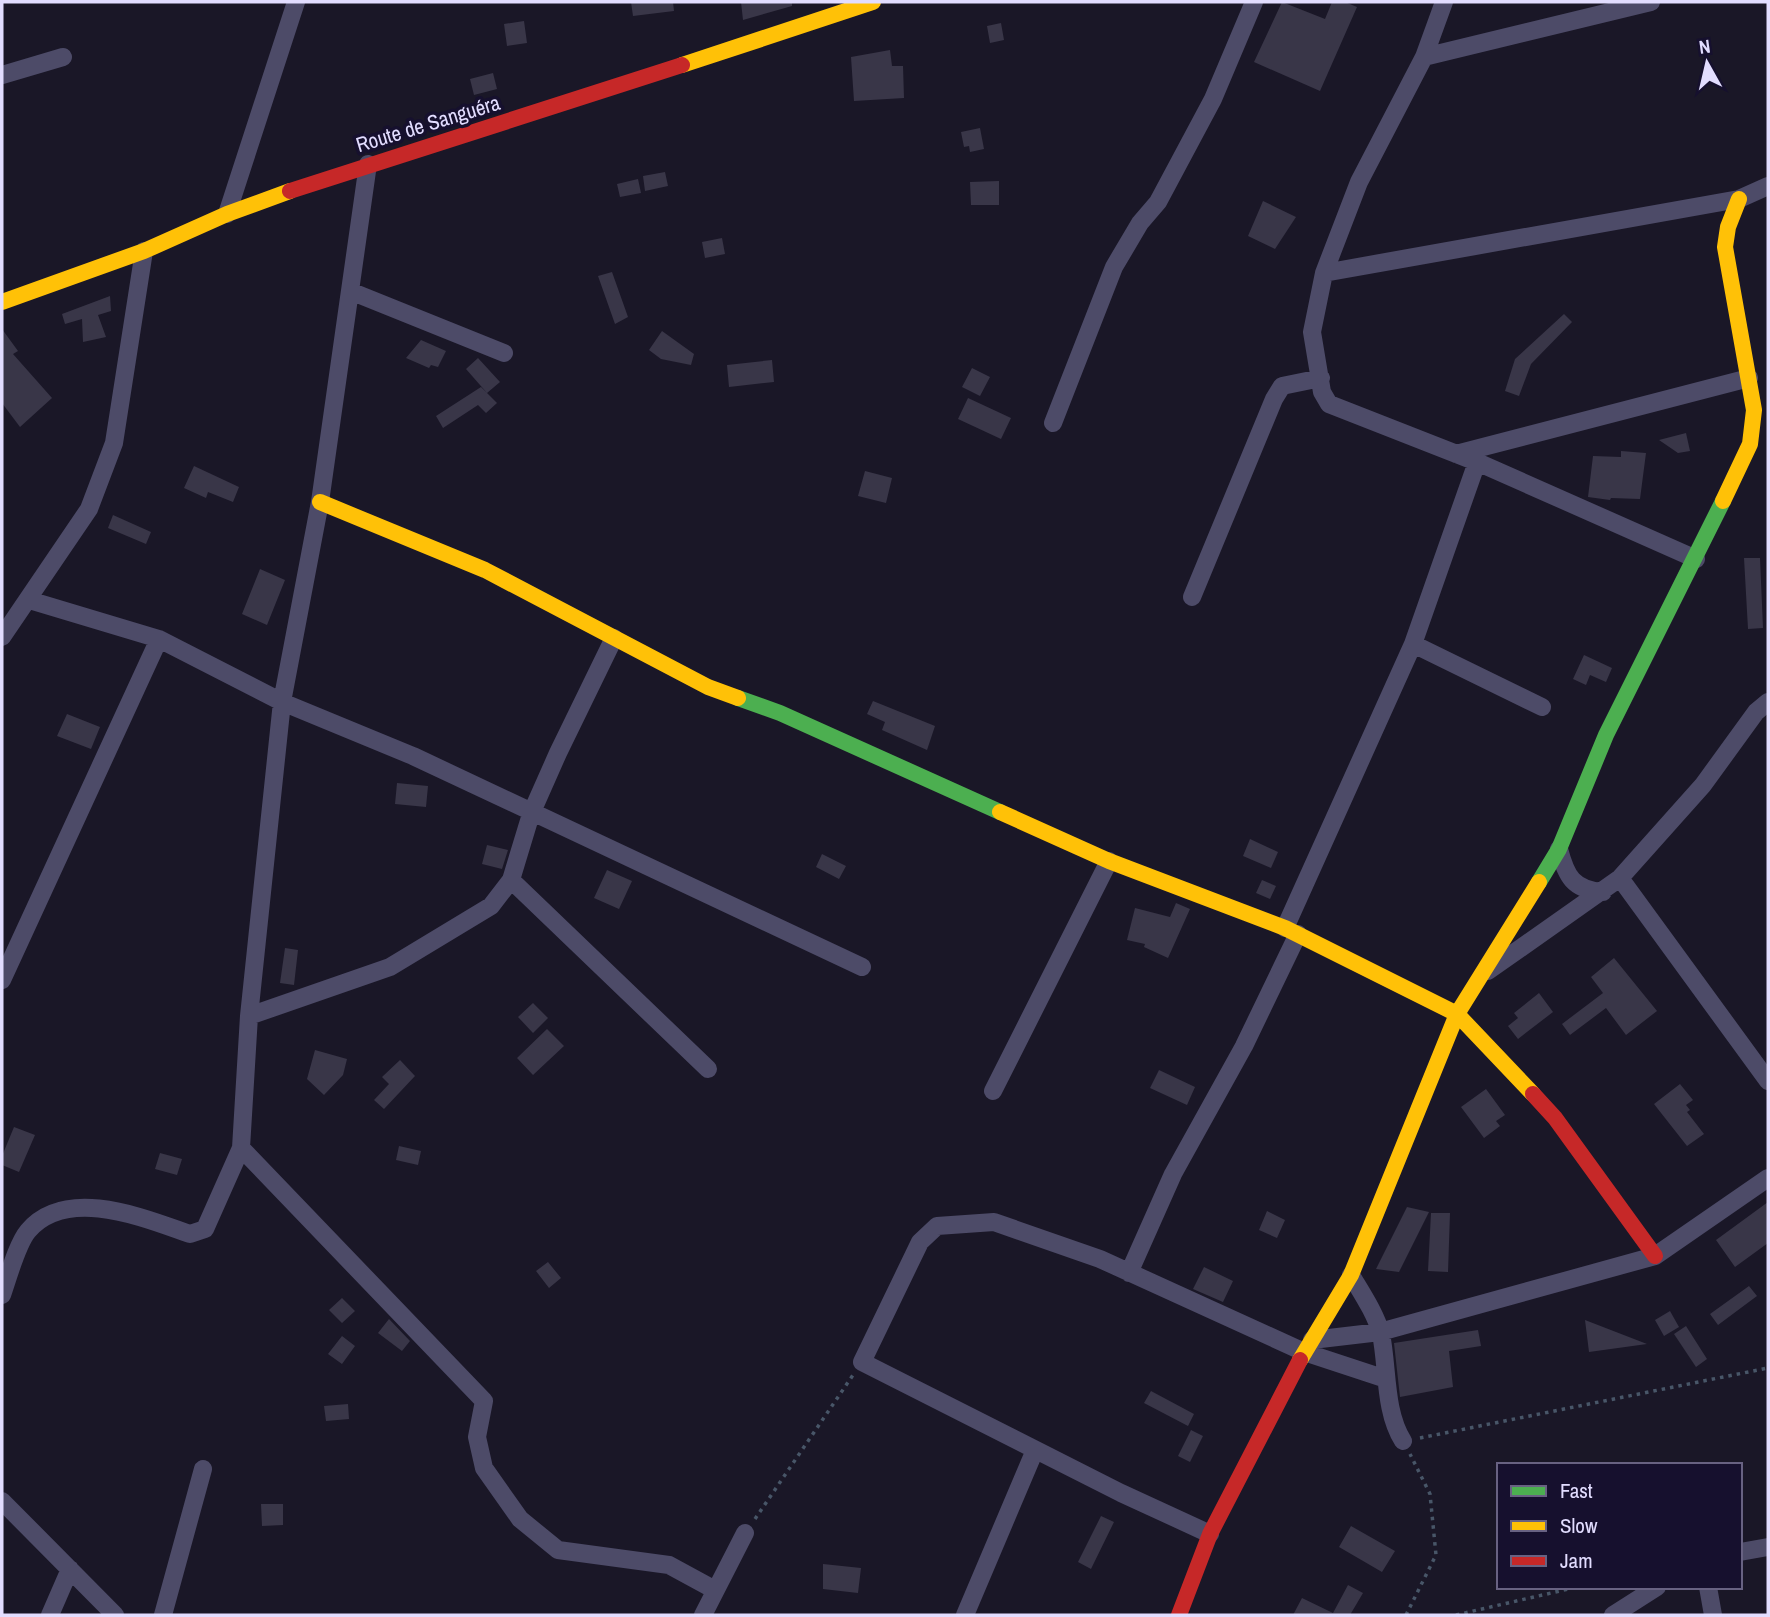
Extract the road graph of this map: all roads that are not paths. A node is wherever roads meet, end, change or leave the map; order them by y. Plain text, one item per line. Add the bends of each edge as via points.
1 (296, 2) edge
2 (873, 2) edge
3 (1254, 2) edge
4 (1444, 2) edge
5 (1651, 2) edge
6 (845, 4) edge
7 (63, 57) dead end
8 (1424, 57) junction
9 (2, 75) edge
10 (368, 164) junction
11 (1768, 186) edge
12 (1739, 199) junction
13 (228, 214) junction
14 (144, 251) junction
15 (1324, 272) junction
16 (350, 291) junction
17 (2, 302) edge
18 (503, 352) dead end
19 (1321, 378) junction
20 (1749, 378) junction
21 (1053, 423) dead end
22 (1456, 454) junction
23 (1477, 462) junction
24 (320, 502) junction
25 (1696, 559) junction
26 (1192, 597) dead end
27 (29, 600) junction
28 (2, 637) edge
29 (614, 638) junction
30 (159, 639) junction
31 (1413, 643) junction
32 (282, 702) junction
33 (1768, 702) edge
34 (1542, 707) dead end
35 (531, 814) junction
36 (1559, 849) junction
37 (1109, 861) junction
38 (1620, 878) junction
39 (511, 880) junction
40 (1603, 892) junction
41 (1292, 931) junction
42 (862, 967) dead end
43 (1479, 977) junction
44 (2, 980) edge
45 (1457, 1014) junction
46 (249, 1016) junction
47 (708, 1069) dead end
48 (1768, 1081) edge
49 (993, 1091) dead end
50 (241, 1148) junction
51 (1768, 1178) edge
52 (1655, 1255) junction
53 (1129, 1273) junction
54 (1351, 1275) junction
55 (2, 1296) edge
56 (1380, 1332) junction
57 (1308, 1346) junction
58 (1386, 1379) junction
59 (1404, 1441) road end
60 (1035, 1450) junction
61 (203, 1469) dead end
62 (2, 1501) edge
63 (745, 1533) road end
64 (1210, 1534) junction
65 (1768, 1547) edge
66 (1742, 1552) edge
67 (70, 1569) junction
68 (1654, 1589) edge
69 (1708, 1589) edge
70 (715, 1590) junction
71 (50, 1615) edge
72 (115, 1615) edge
73 (163, 1615) edge
74 (703, 1615) edge
75 (965, 1615) edge
76 (1179, 1615) edge
77 (1613, 1615) edge
78 (1713, 1615) edge

1 - 13 street
2 - 6 street, Route de Sanguéra
3 - 21 street via 1213,99 1158,201 1114,267
4 - 8 street
5 - 8 street
6 - 10 street, Route de Sanguéra via 590,96
7 - 9 street
8 - 15 street via 1359,182
10 - 13 street, Route de Sanguéra
10 - 16 street
11 - 12 street
12 - 15 street
12 - 20 street via 1725,247
13 - 14 street, Route de Sanguéra
14 - 17 street, Route de Sanguéra
14 - 27 street via 114,443 89,509
15 - 19 street via 1312,332
16 - 18 street
16 - 24 street
19 - 22 street via 1329,404
19 - 26 street via 1282,386 1274,399
20 - 22 street
20 - 25 street via 1754,410 1750,444
22 - 23 street
23 - 25 street
23 - 31 street
24 - 29 street via 485,570
24 - 32 street
25 - 36 street via 1605,735
27 - 28 street
27 - 30 street
29 - 35 street
29 - 37 street via 708,687 779,713
30 - 32 street
30 - 44 street
31 - 34 street
31 - 41 street
32 - 35 street via 413,756
32 - 46 street
33 - 38 street via 1703,785
35 - 39 street
35 - 42 street
36 - 40 street via 1566,875 1587,891
36 - 43 street
37 - 41 street
37 - 49 street
38 - 40 street
38 - 48 street
39 - 46 street via 491,906 390,967
39 - 47 street
40 - 43 street
41 - 45 street
41 - 53 street via 1244,1046 1173,1174
43 - 45 street
45 - 52 street via 1555,1118
45 - 54 street
46 - 50 street
50 - 55 street via 205,1229 198,1234 137,1213 69,1209 49,1214 27,1231
50 - 70 street via 484,1401 477,1437 484,1468 520,1519 558,1550 670,1565
51 - 52 street
52 - 56 street
53 - 57 street
53 - 60 street via 994,1222 937,1226 920,1242 862,1362
54 - 56 street
54 - 57 street
56 - 57 street
56 - 58 street
57 - 58 street
57 - 64 street
58 - 59 street via 1397,1432
60 - 64 street
60 - 75 street
61 - 73 street
62 - 67 street
63 - 70 street
64 - 76 street
65 - 66 street
67 - 71 street
67 - 72 street
68 - 77 street
69 - 78 street
70 - 74 street

